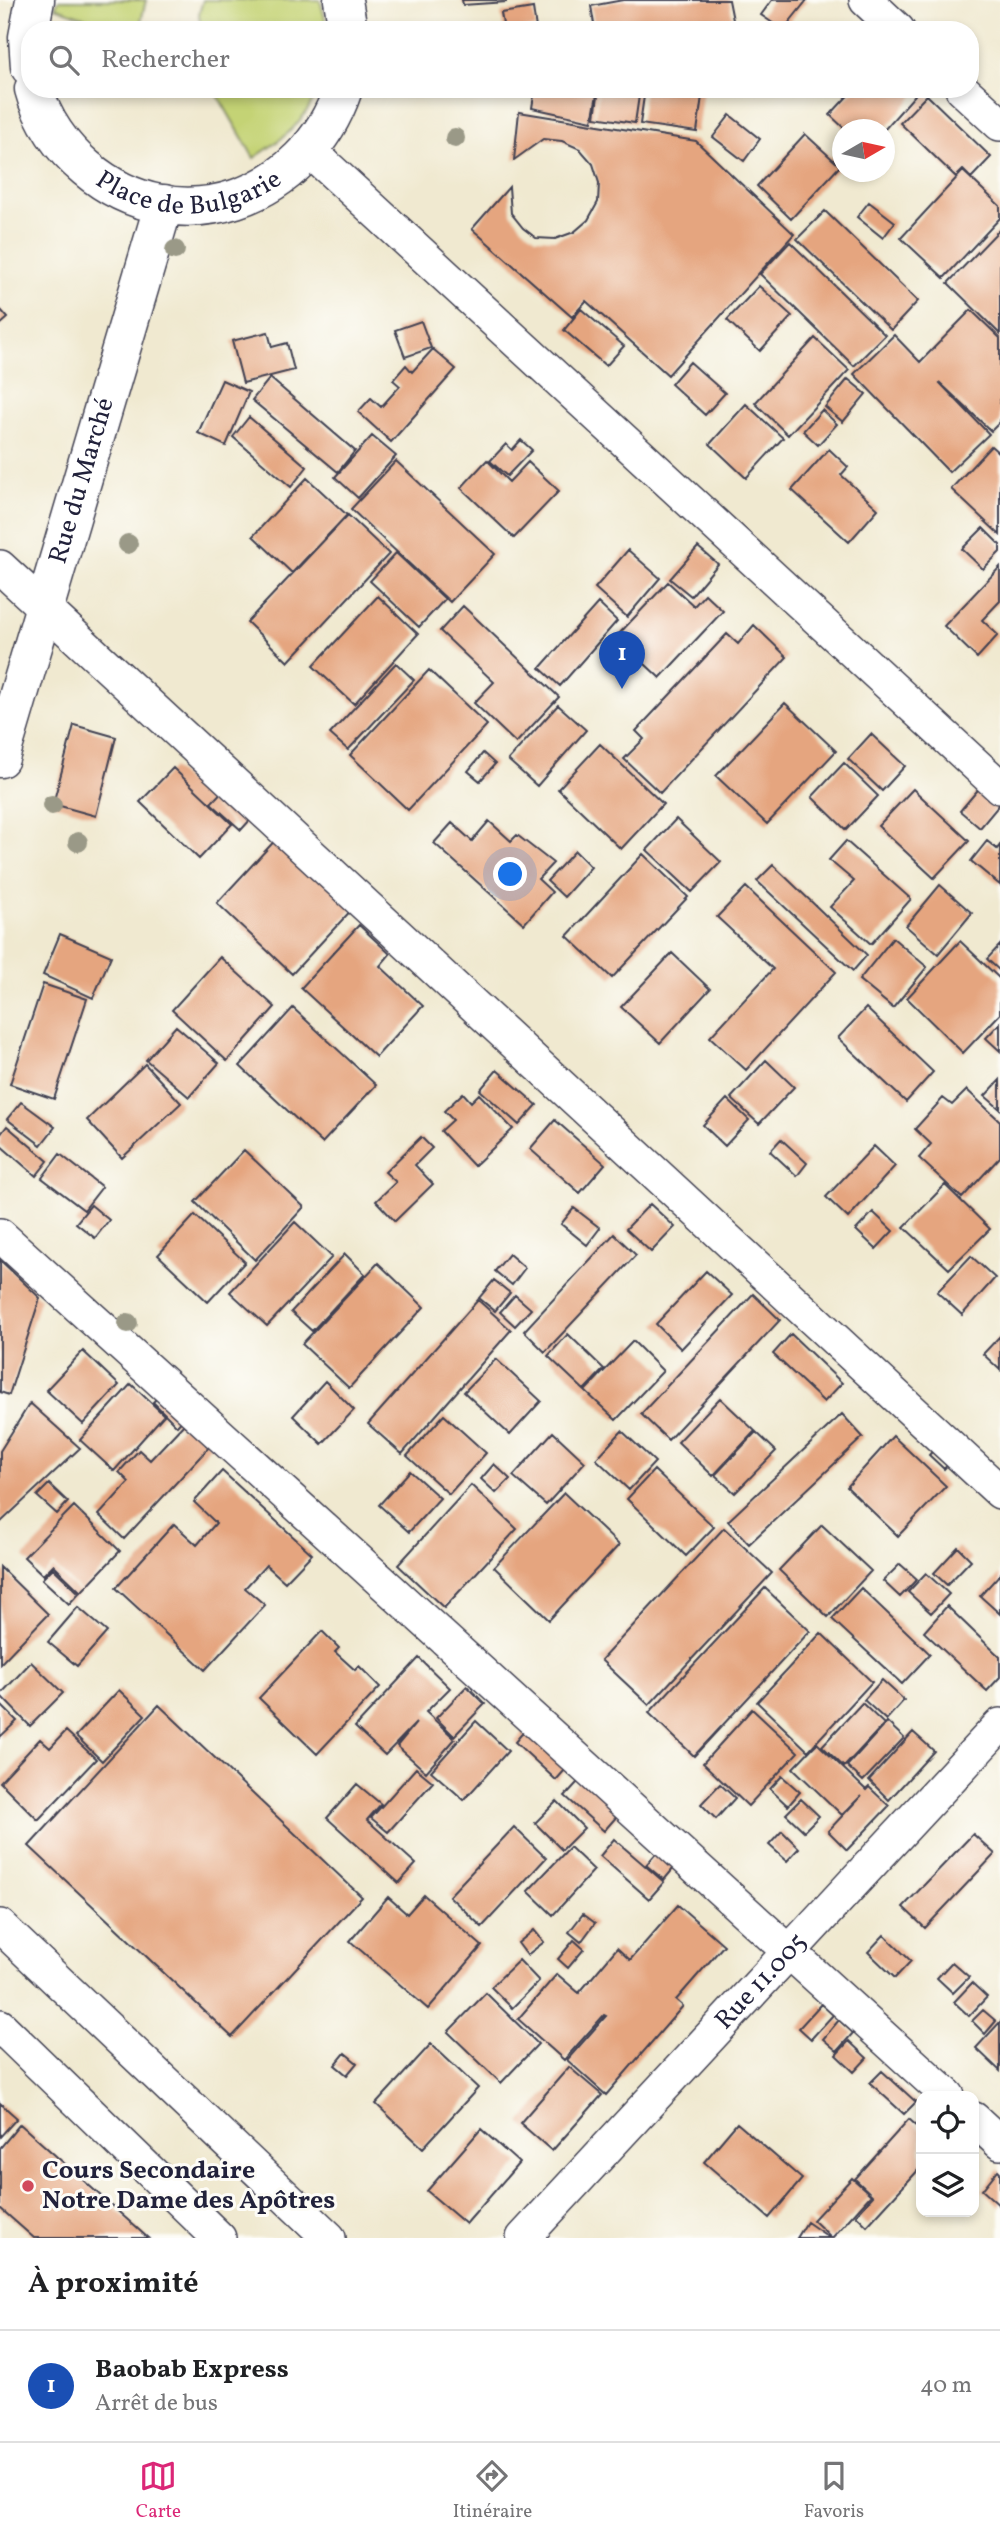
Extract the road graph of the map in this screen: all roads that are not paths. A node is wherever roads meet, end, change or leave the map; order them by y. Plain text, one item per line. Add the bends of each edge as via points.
1 (34, 0) edge
2 (342, 0) edge
3 (866, 0) edge
4 (31, 21) edge
5 (346, 21) edge
6 (888, 21) edge
7 (38, 98) edge
8 (339, 98) edge
9 (972, 98) edge
10 (1000, 124) edge
11 (310, 152) junction
12 (164, 204) junction
13 (0, 568) edge
14 (43, 607) junction
15 (0, 758) edge
16 (1000, 787) edge
17 (0, 1235) edge
18 (1000, 1492) edge
19 (1000, 1725) edge
20 (0, 1926) edge
21 (789, 1951) junction
22 (0, 2026) edge
23 (943, 2091) edge
24 (979, 2124) edge
25 (1000, 2143) edge
26 (219, 2238) edge
27 (329, 2238) edge
28 (523, 2238) edge

1 - 4 main road
2 - 5 main road
3 - 6 street
7 - 12 main road, Place de Bulgarie via 53,131 77,161 127,194
8 - 11 main road, Place de Bulgarie
9 - 10 street
11 - 12 main road, Place de Bulgarie via 283,176 235,200 200,206
11 - 16 street
12 - 14 main road, Rue du Marché
13 - 14 street
14 - 15 main road, Rue du Marché
14 - 18 street
17 - 21 street
19 - 21 street, Rue 11.005
20 - 27 street
21 - 23 street
21 - 28 street, Rue 11.005
22 - 26 street
24 - 25 street

